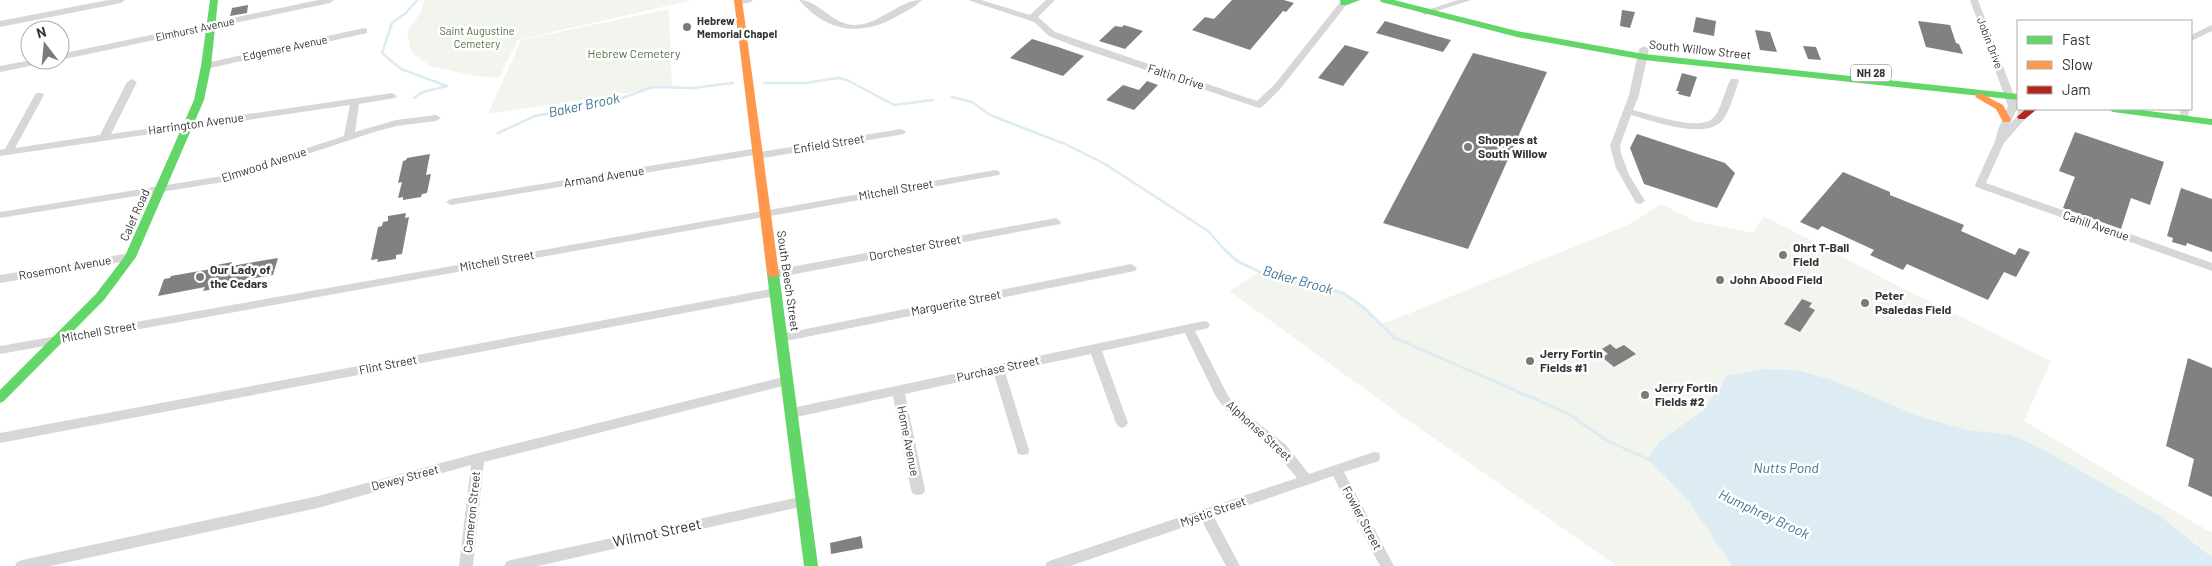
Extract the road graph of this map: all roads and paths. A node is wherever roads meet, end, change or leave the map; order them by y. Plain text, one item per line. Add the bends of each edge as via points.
1 (121, 0) edge
2 (214, 0) edge
3 (330, 0) edge
4 (742, 0) edge
5 (803, 0) edge
6 (918, 0) edge
7 (972, 0) edge
8 (1051, 0) edge
9 (1356, 0) edge
10 (1384, 0) edge
11 (1411, 0) edge
12 (1467, 0) edge
13 (1974, 0) edge
14 (1344, 2) edge
15 (1439, 8) junction
16 (1425, 12) junction
17 (1032, 18) junction
18 (0, 24) edge
19 (211, 26) junction
20 (2212, 28) edge
21 (364, 31) dead end
22 (2192, 38) edge
23 (1644, 53) junction
24 (70, 55) edge
25 (1705, 64) junction
26 (20, 65) edge
27 (206, 66) junction
28 (1739, 68) junction
29 (0, 69) edge
30 (1734, 81) junction
31 (132, 82) dead end
32 (1926, 86) junction
33 (2014, 94) edge
34 (39, 95) dead end
35 (392, 96) dead end
36 (355, 102) junction
37 (2137, 110) edge
38 (1628, 111) junction
39 (2187, 112) edge
40 (2212, 112) edge
41 (2023, 113) edge
42 (436, 118) dead end
43 (2006, 120) junction
44 (2212, 122) edge
45 (189, 125) junction
46 (901, 132) dead end
47 (349, 137) junction
48 (104, 138) junction
49 (2000, 142) junction
50 (4, 153) edge
51 (757, 154) junction
52 (995, 173) dead end
53 (161, 190) junction
54 (1640, 201) dead end
55 (451, 202) dead end
56 (764, 214) junction
57 (0, 215) edge
58 (1056, 222) dead end
59 (130, 257) junction
60 (2212, 267) edge
61 (1131, 268) dead end
62 (774, 274) junction
63 (0, 279) edge
64 (776, 292) junction
65 (1204, 324) dead end
66 (1188, 328) junction
67 (781, 338) junction
68 (58, 339) junction
69 (1095, 348) junction
70 (0, 350) edge
71 (998, 369) junction
72 (787, 381) junction
73 (898, 391) junction
74 (0, 398) edge
75 (792, 413) junction
76 (1122, 423) dead end
77 (0, 438) edge
78 (1023, 450) dead end
79 (1374, 457) dead end
80 (478, 458) junction
81 (1336, 470) junction
82 (1306, 479) junction
83 (918, 490) dead end
84 (804, 501) junction
85 (1206, 515) junction
86 (22, 566) edge
87 (466, 566) edge
88 (511, 566) edge
89 (811, 566) edge
90 (1052, 566) edge
91 (1233, 566) edge
92 (1387, 566) edge

1 - 18 street
2 - 19 main road, Calef Road
3 - 19 street, Elmhurst Avenue
4 - 51 main road, South Beech Street
5 - 6 street via 835,23 856,26 885,18
7 - 17 street, Faltin Drive
8 - 17 street
9 - 14 main road
10 - 16 main road, South Willow Street / NH 28
11 - 15 main road, South Willow Street / NH 28
12 - 15 street
13 - 33 street, Jobin Drive
14 - 17 street, Faltin Drive via 1278,86 1259,105 1057,37
15 - 16 street
15 - 23 main road, South Willow Street / NH 28
16 - 23 main road, South Willow Street / NH 28 via 1569,45
19 - 24 street, Elmhurst Avenue
19 - 27 main road, Calef Road
20 - 22 street
21 - 27 street, Edgemere Avenue
23 - 25 main road, South Willow Street / NH 28
23 - 33 main road, South Willow Street / NH 28
23 - 38 street
25 - 28 main road, South Willow Street / NH 28
25 - 30 main road via 1722,68
26 - 29 street
27 - 45 main road, Calef Road via 202,92
28 - 30 main road
28 - 32 main road, South Willow Street / NH 28
30 - 38 street via 1719,118 1708,126 1687,126
31 - 48 street
32 - 33 main road, South Willow Street / NH 28
32 - 43 main road via 1985,98 2000,107
33 - 43 street via 2012,111
34 - 50 street
35 - 36 street, Harrington Avenue
36 - 45 street, Harrington Avenue
36 - 47 street
37 - 39 main road
38 - 54 street via 1616,142 1616,152
39 - 40 main road
39 - 44 main road
41 - 49 street
42 - 47 street, Elmwood Avenue via 396,124
43 - 49 street
45 - 48 street, Harrington Avenue
45 - 53 main road, Calef Road
46 - 51 street, Enfield Street
47 - 53 street, Elmwood Avenue via 235,176
48 - 50 street, Harrington Avenue
49 - 60 street, Cahill Avenue via 1980,185
51 - 55 street, Armand Avenue
51 - 56 main road, South Beech Street
52 - 56 street, Mitchell Street
53 - 57 street, Elmwood Avenue
53 - 59 main road, Calef Road
56 - 62 main road, South Beech Street
56 - 68 street, Mitchell Street
58 - 62 street, Dorchester Street
59 - 63 street, Rosemont Avenue
59 - 68 main road, Calef Road via 100,297
61 - 67 street, Marguerite Street
62 - 64 main road, South Beech Street
64 - 67 main road, South Beech Street
64 - 77 street, Flint Street
65 - 66 street, Purchase Street
66 - 69 street, Purchase Street
66 - 82 street, Alphonse Street via 1229,406 1281,449
67 - 72 main road, South Beech Street
68 - 70 street, Mitchell Street
68 - 74 main road, Calef Road
69 - 71 street, Purchase Street
69 - 76 street
71 - 73 street, Purchase Street
71 - 78 street
72 - 75 main road, South Beech Street
72 - 80 street, Dewey Street
73 - 75 street, Purchase Street
73 - 83 street, Home Avenue
75 - 84 main road, South Beech Street
79 - 81 street, Mystic Street
80 - 86 street, Dewey Street via 318,502
80 - 87 street, Cameron Street
81 - 82 street, Mystic Street
81 - 92 street, Fowler Street
82 - 85 street, Mystic Street
84 - 88 street, Wilmot Street
84 - 89 main road, South Beech Street
85 - 90 street, Mystic Street
85 - 91 street

